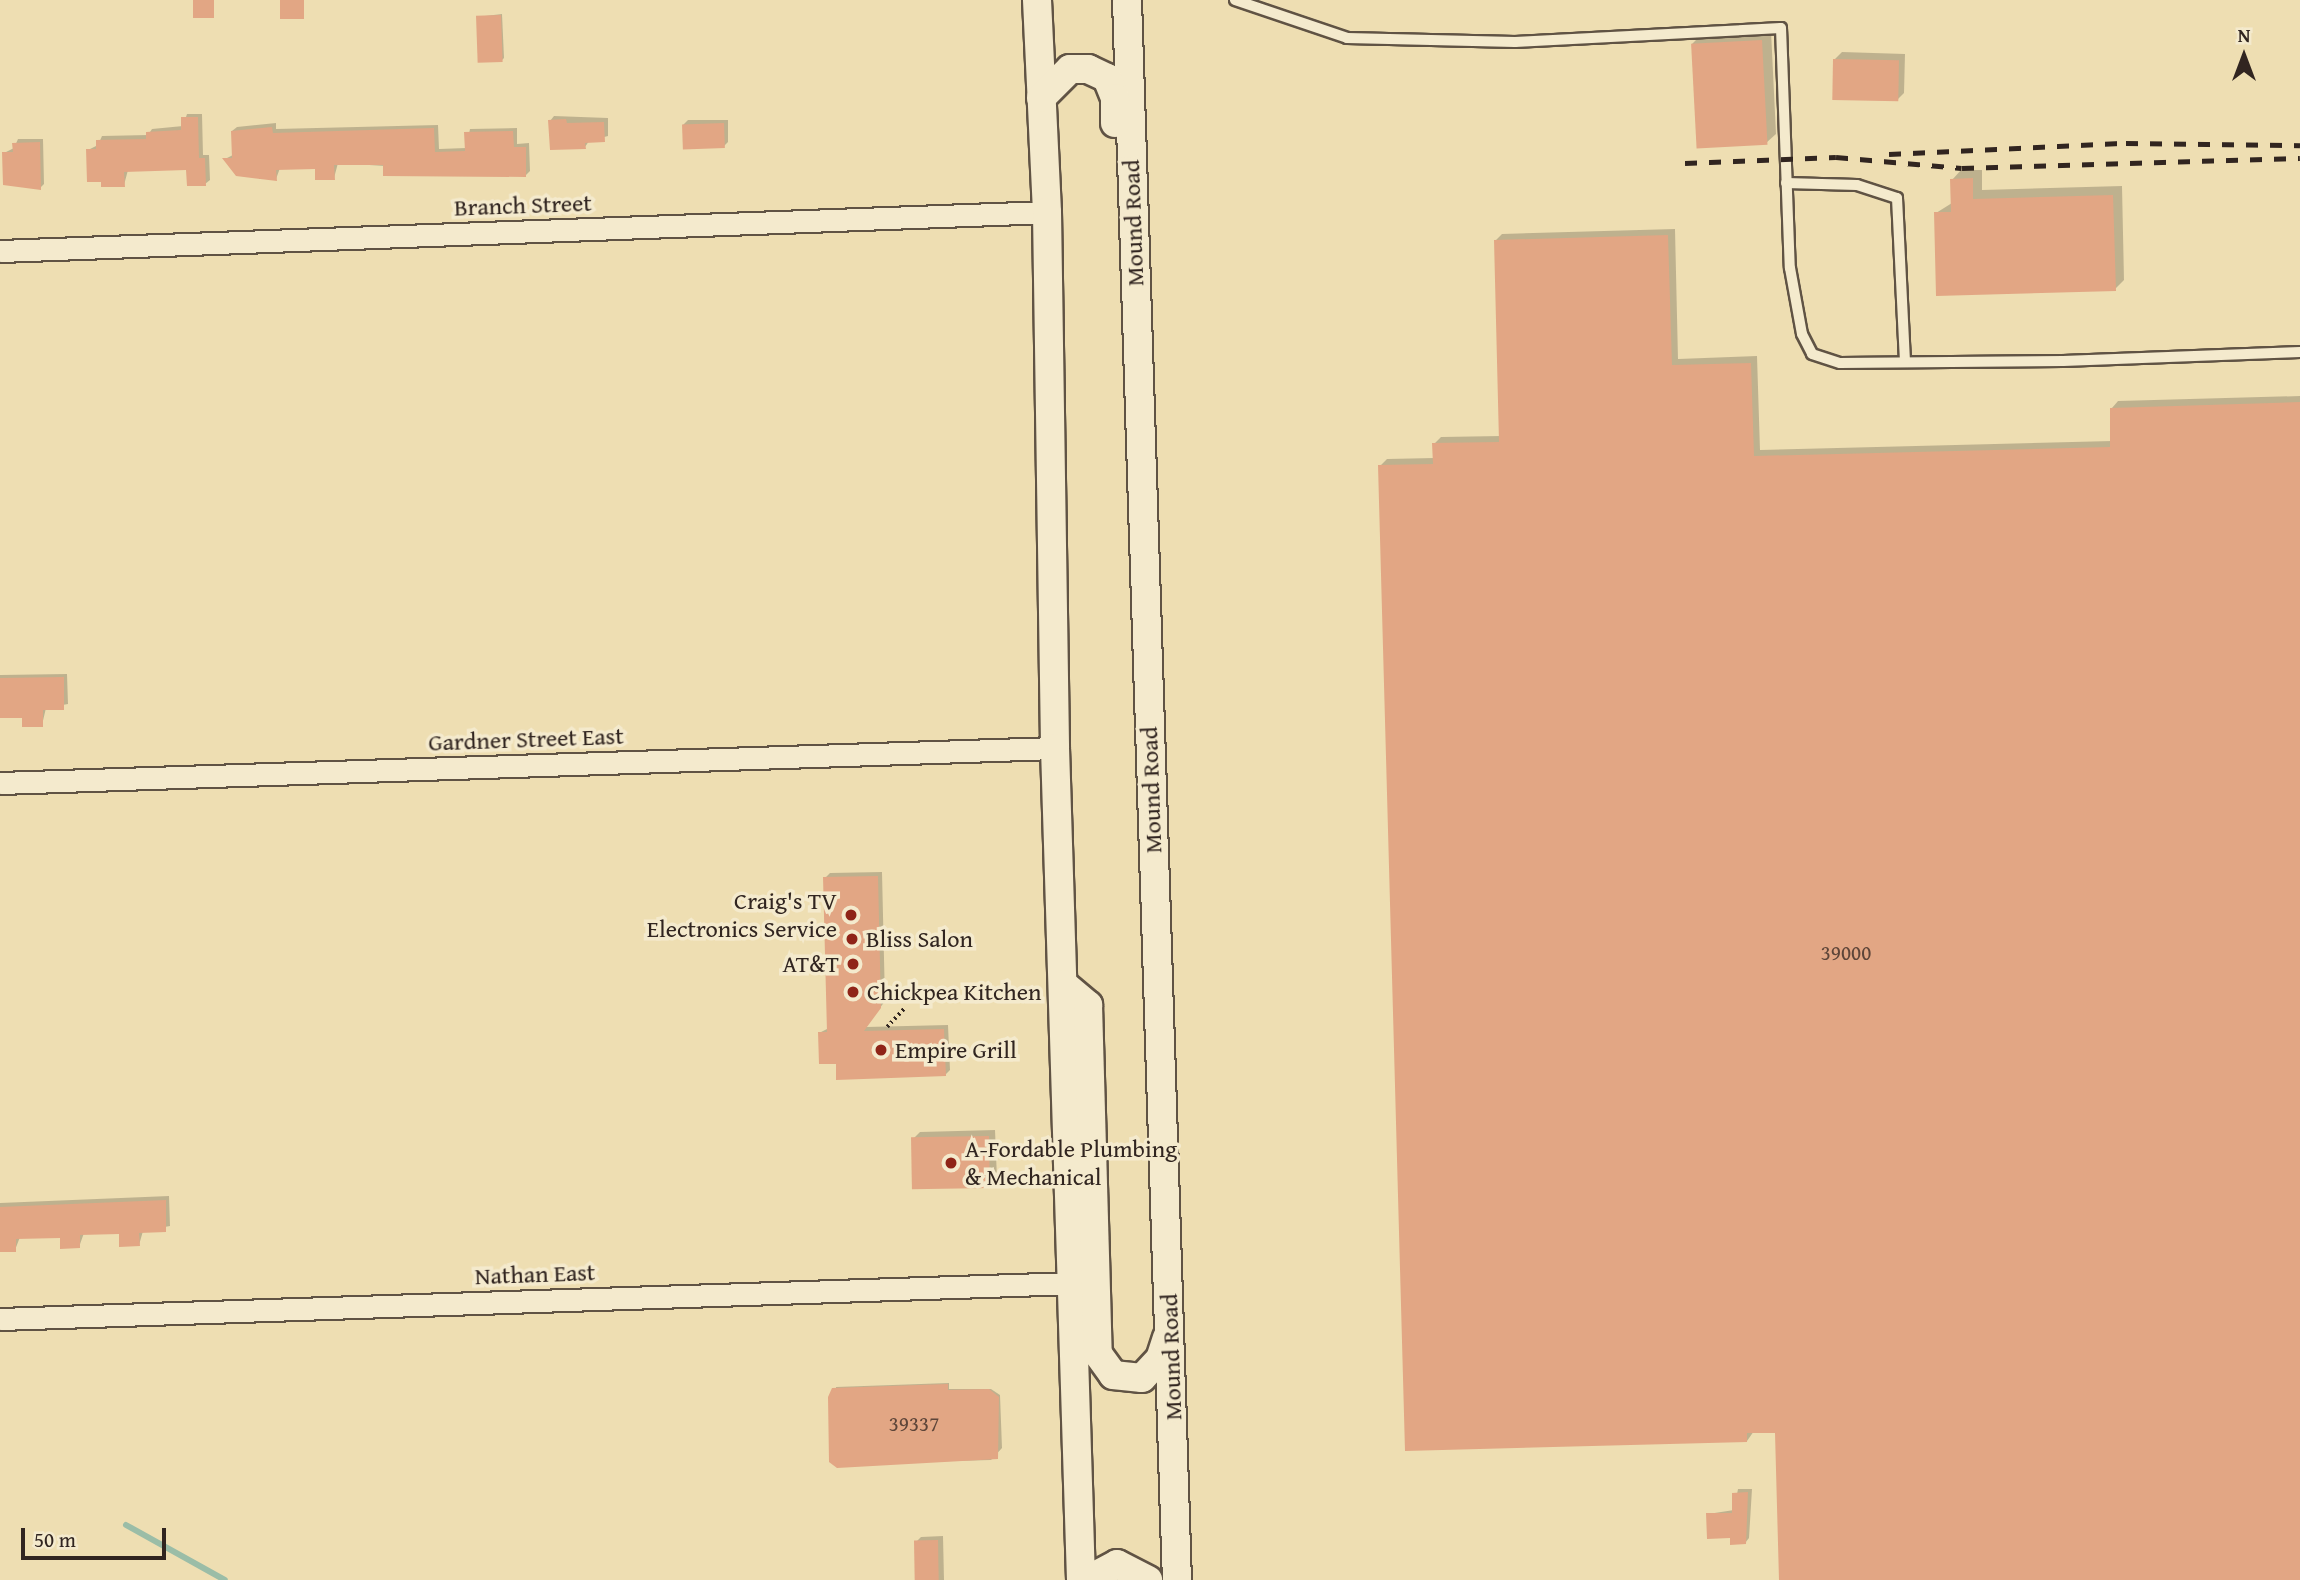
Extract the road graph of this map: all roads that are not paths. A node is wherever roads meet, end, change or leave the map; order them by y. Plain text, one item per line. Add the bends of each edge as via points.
1 (1037, 0) edge
2 (1127, 0) edge
3 (1235, 0) edge
4 (1041, 98) junction
5 (1786, 183) junction
6 (1047, 212) junction
7 (0, 251) edge
8 (2300, 352) edge
9 (1905, 362) junction
10 (1142, 512) junction
11 (1055, 748) junction
12 (0, 783) edge
13 (1063, 984) junction
14 (1072, 1283) junction
15 (0, 1318) edge
16 (1170, 1329) junction
17 (1081, 1580) edge
18 (1087, 1580) edge
19 (1148, 1580) edge
20 (1177, 1580) edge

1 - 4 main road
2 - 10 main road, Mound Road
3 - 5 lane via 1347,38 1514,42 1781,28
4 - 6 main road
4 - 10 main road via 1070,69 1088,69 1107,78 1115,98 1122,424
5 - 9 lane via 1790,268 1802,334 1812,354 1840,363
5 - 9 lane via 1857,185 1897,198
6 - 7 street, Branch Street
6 - 11 main road
8 - 9 lane
10 - 16 main road, Mound Road
11 - 12 street, Gardner Street East
11 - 13 main road
13 - 14 main road
13 - 16 main road via 1088,1005 1096,1331 1104,1368 1127,1379 1142,1378 1160,1359
14 - 15 street, Nathan East
14 - 17 main road
16 - 20 main road, Mound Road
18 - 19 main road via 1117,1564

